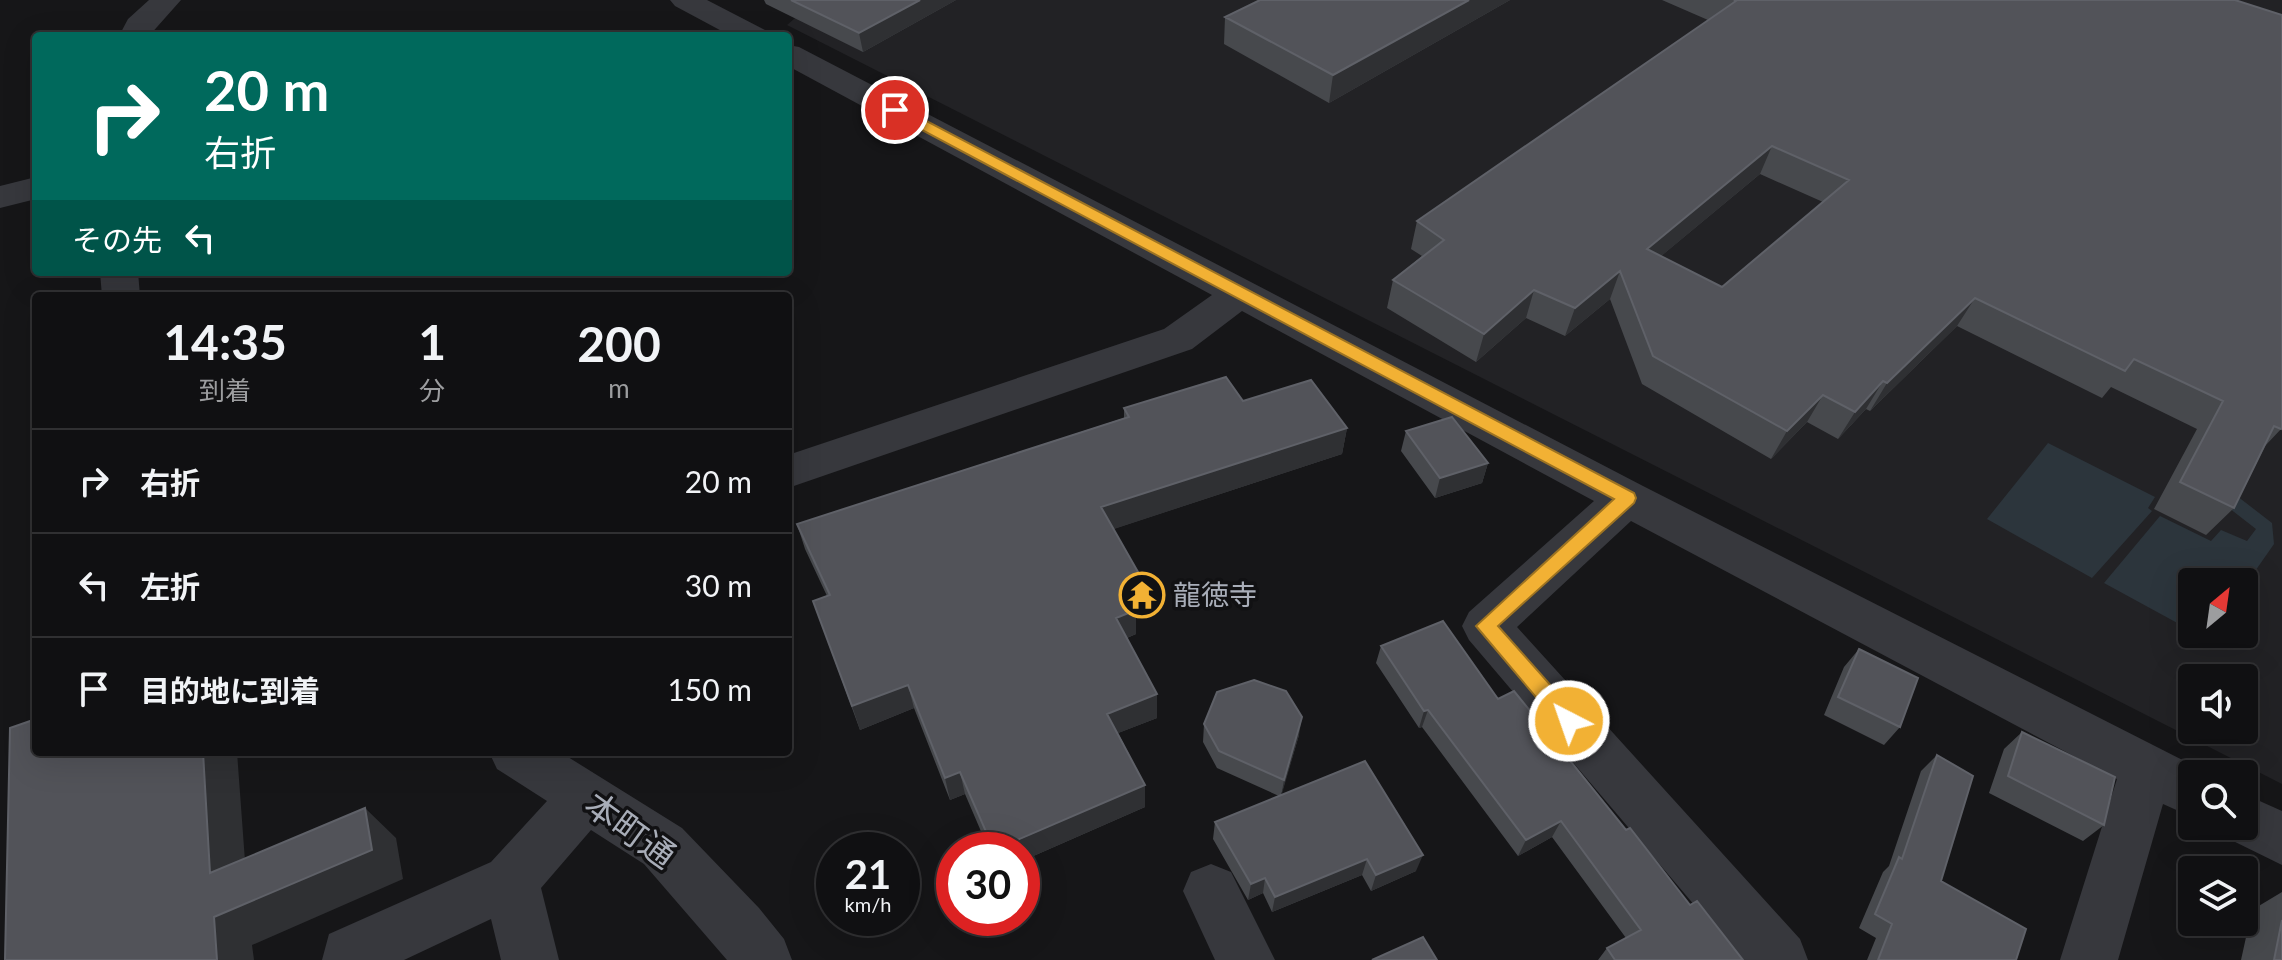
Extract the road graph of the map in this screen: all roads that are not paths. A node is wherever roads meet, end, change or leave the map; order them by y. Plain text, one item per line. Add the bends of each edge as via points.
1 (166, 0) edge
2 (685, 0) edge
3 (136, 32) edge
4 (746, 32) edge
5 (792, 56) edge
6 (32, 189) edge
7 (0, 197) edge
8 (1240, 294) junction
9 (792, 471) edge
10 (1627, 498) junction
11 (521, 756) edge
12 (2170, 780) edge
13 (586, 797) junction
14 (2258, 826) edge
15 (2282, 839) edge
16 (511, 881) junction
17 (1211, 891) dead end
18 (351, 960) edge
19 (530, 960) edge
20 (763, 960) edge
21 (1246, 960) edge
22 (1779, 960) edge
23 (2089, 960) edge

1 - 3 street
2 - 4 street
5 - 8 street
6 - 7 street
8 - 9 street via 1178,339
8 - 10 street
10 - 12 street
10 - 22 street via 1486,626
11 - 13 street, 本町通
12 - 23 street
13 - 16 street
13 - 20 street, 本町通 via 663,846
14 - 15 street
16 - 18 street via 350,955
16 - 19 street
17 - 21 street

